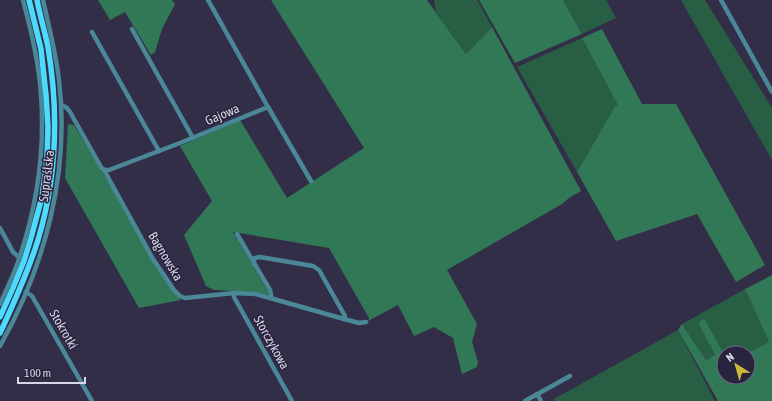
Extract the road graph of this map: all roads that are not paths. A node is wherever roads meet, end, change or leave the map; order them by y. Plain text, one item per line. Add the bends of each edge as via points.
1 (23, 0) edge
2 (29, 0) edge
3 (36, 0) edge
4 (43, 0) edge
5 (208, 0) edge
6 (721, 0) edge
7 (132, 29) dead end
8 (92, 32) dead end
9 (772, 92) edge
10 (61, 105) junction
11 (268, 107) junction
12 (193, 138) junction
13 (160, 151) junction
14 (104, 170) junction
15 (311, 181) dead end
16 (0, 228) edge
17 (237, 234) dead end
18 (20, 258) junction
19 (254, 264) junction
20 (26, 292) junction
21 (234, 294) junction
22 (271, 297) junction
23 (0, 304) edge
24 (0, 317) edge
25 (344, 319) junction
26 (366, 322) dead end
27 (0, 333) edge
28 (0, 346) edge
29 (570, 376) dead end
30 (539, 398) edge
31 (92, 401) edge
32 (292, 401) edge
33 (525, 401) edge
34 (534, 401) edge

1 - 18 street, Supraślska via 35,50 42,126 36,194
2 - 24 main road via 41,49 48,127 47,158 42,197 32,238
3 - 27 main road via 48,46 54,94 54,158 49,198 38,240 20,291
4 - 10 street, Supraślska via 54,46
5 - 11 street
6 - 9 street
7 - 12 street
8 - 13 street
10 - 14 street, Bagnowska via 70,112
10 - 20 street, Supraślska via 62,129 56,190 40,259
11 - 12 street, Gajowa
11 - 15 street
12 - 13 street, Gajowa
13 - 14 street, Gajowa
14 - 21 street, Bagnowska via 153,259 180,296 185,298
16 - 18 street via 13,252
17 - 19 street
18 - 23 street, Supraślska
19 - 22 street via 270,290
19 - 25 street via 255,258 260,257 316,267 345,316
20 - 28 street, Supraślska
20 - 31 street, Stokrotki via 32,296
21 - 22 street, Bagnowska
21 - 32 street, Storczykowa
22 - 25 street, Bagnowska
25 - 26 street, Bagnowska
29 - 30 street
30 - 33 street
30 - 34 street

